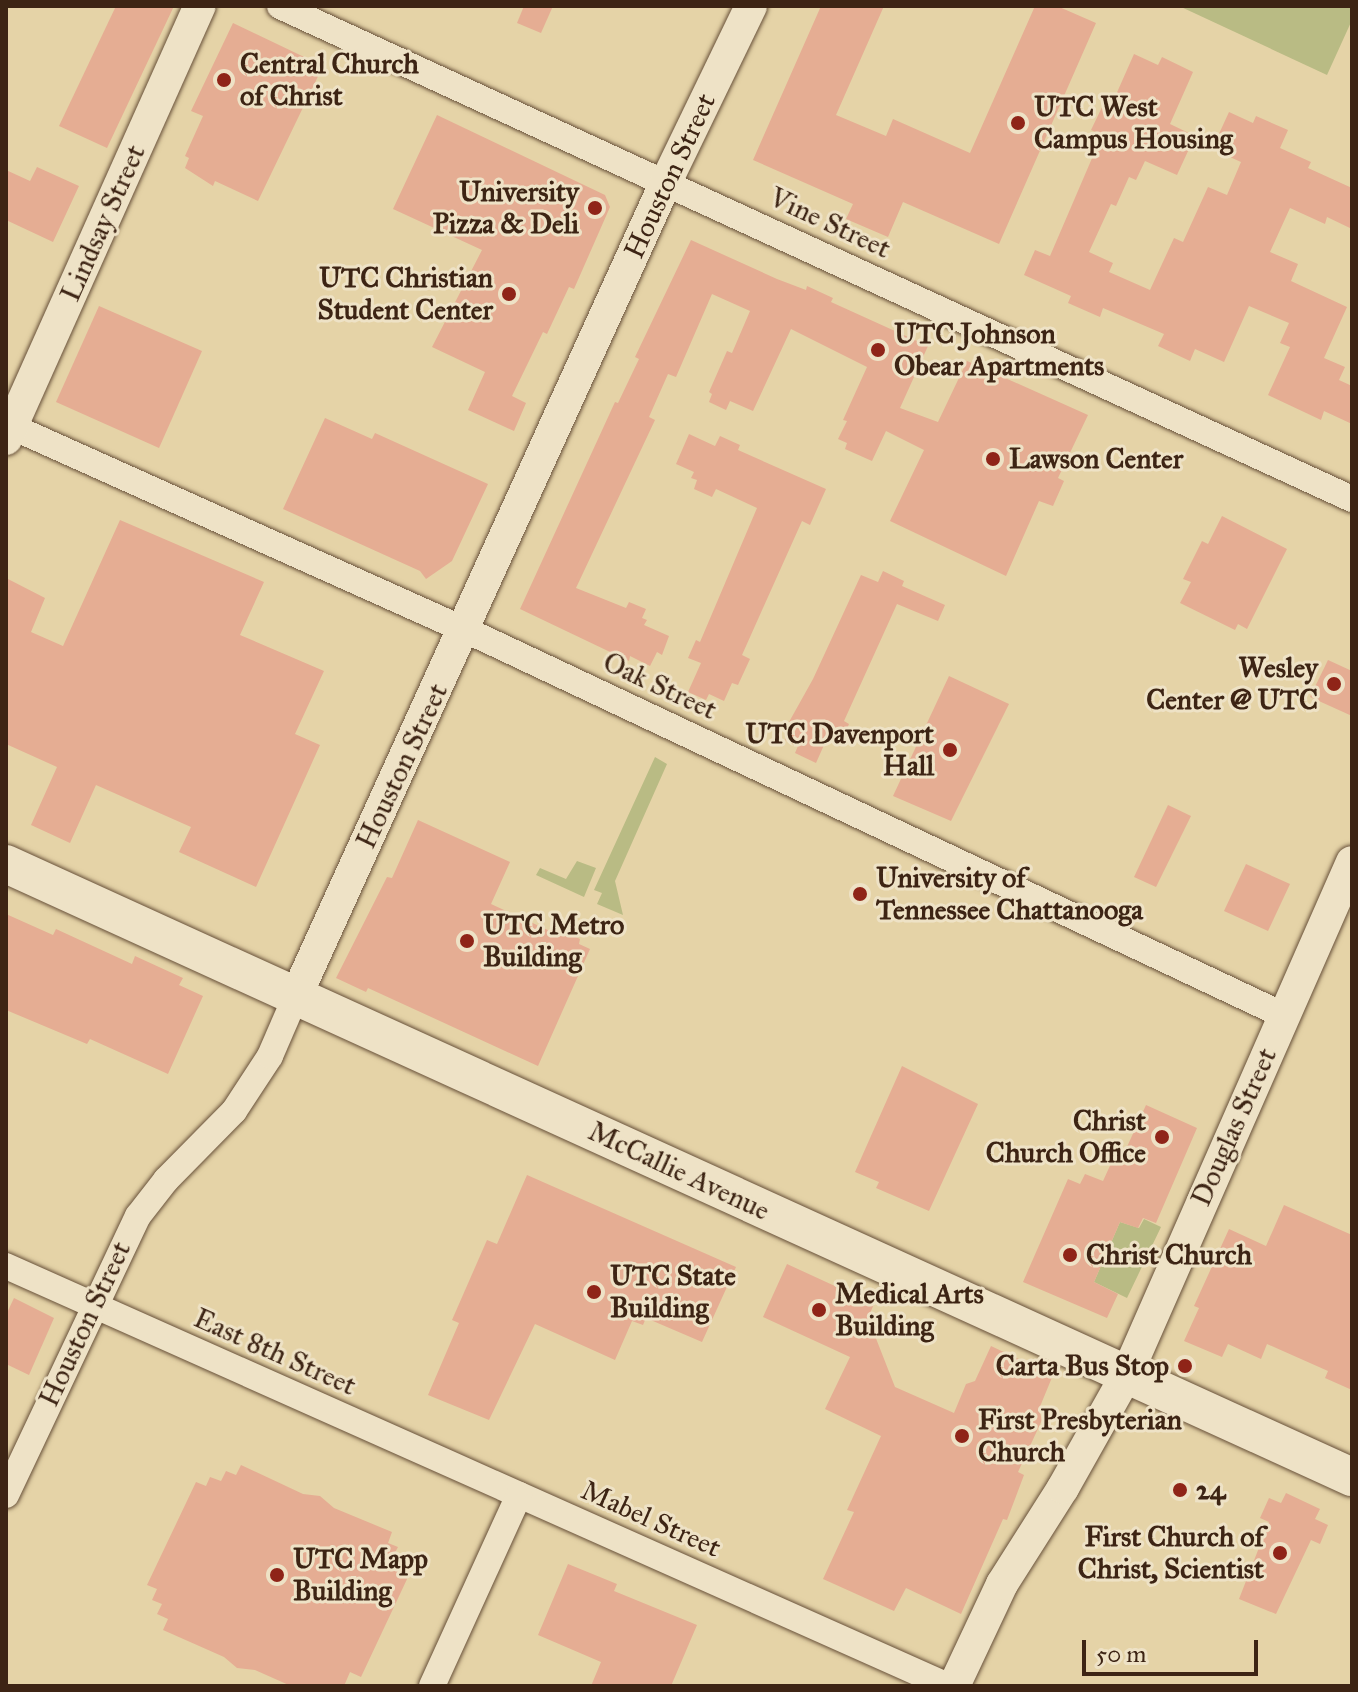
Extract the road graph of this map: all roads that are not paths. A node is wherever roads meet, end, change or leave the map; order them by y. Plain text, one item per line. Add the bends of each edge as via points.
1 (200, 6) edge
2 (280, 6) edge
3 (751, 6) edge
4 (666, 182) junction
5 (8, 430) edge
6 (1352, 499) edge
7 (464, 629) junction
8 (1352, 862) edge
9 (6, 864) edge
10 (296, 996) junction
11 (1283, 1015) junction
12 (6, 1266) edge
13 (93, 1307) junction
14 (1127, 1374) junction
15 (1352, 1477) edge
16 (6, 1495) edge
17 (519, 1495) junction
18 (432, 1686) edge
19 (948, 1686) edge
20 (954, 1686) edge

1 - 5 street, Lindsay Street
2 - 4 street, Vine Street
3 - 4 street, Houston Street
4 - 6 street, Vine Street
4 - 7 street, Houston Street
5 - 7 street, Oak Street
7 - 10 street, Houston Street
7 - 11 street, Oak Street
8 - 11 street, Douglas Street
9 - 10 main road, McCallie Avenue
10 - 13 street, Houston Street via 270,1056 234,1111 138,1216
10 - 14 main road, McCallie Avenue
11 - 14 street, Douglas Street
12 - 13 street, East 8th Street
13 - 16 street, Houston Street
13 - 17 street, East 8th Street
14 - 15 main road, McCallie Avenue
14 - 20 street, Douglas Street via 1002,1584
17 - 18 street
17 - 19 street, Mabel Street

